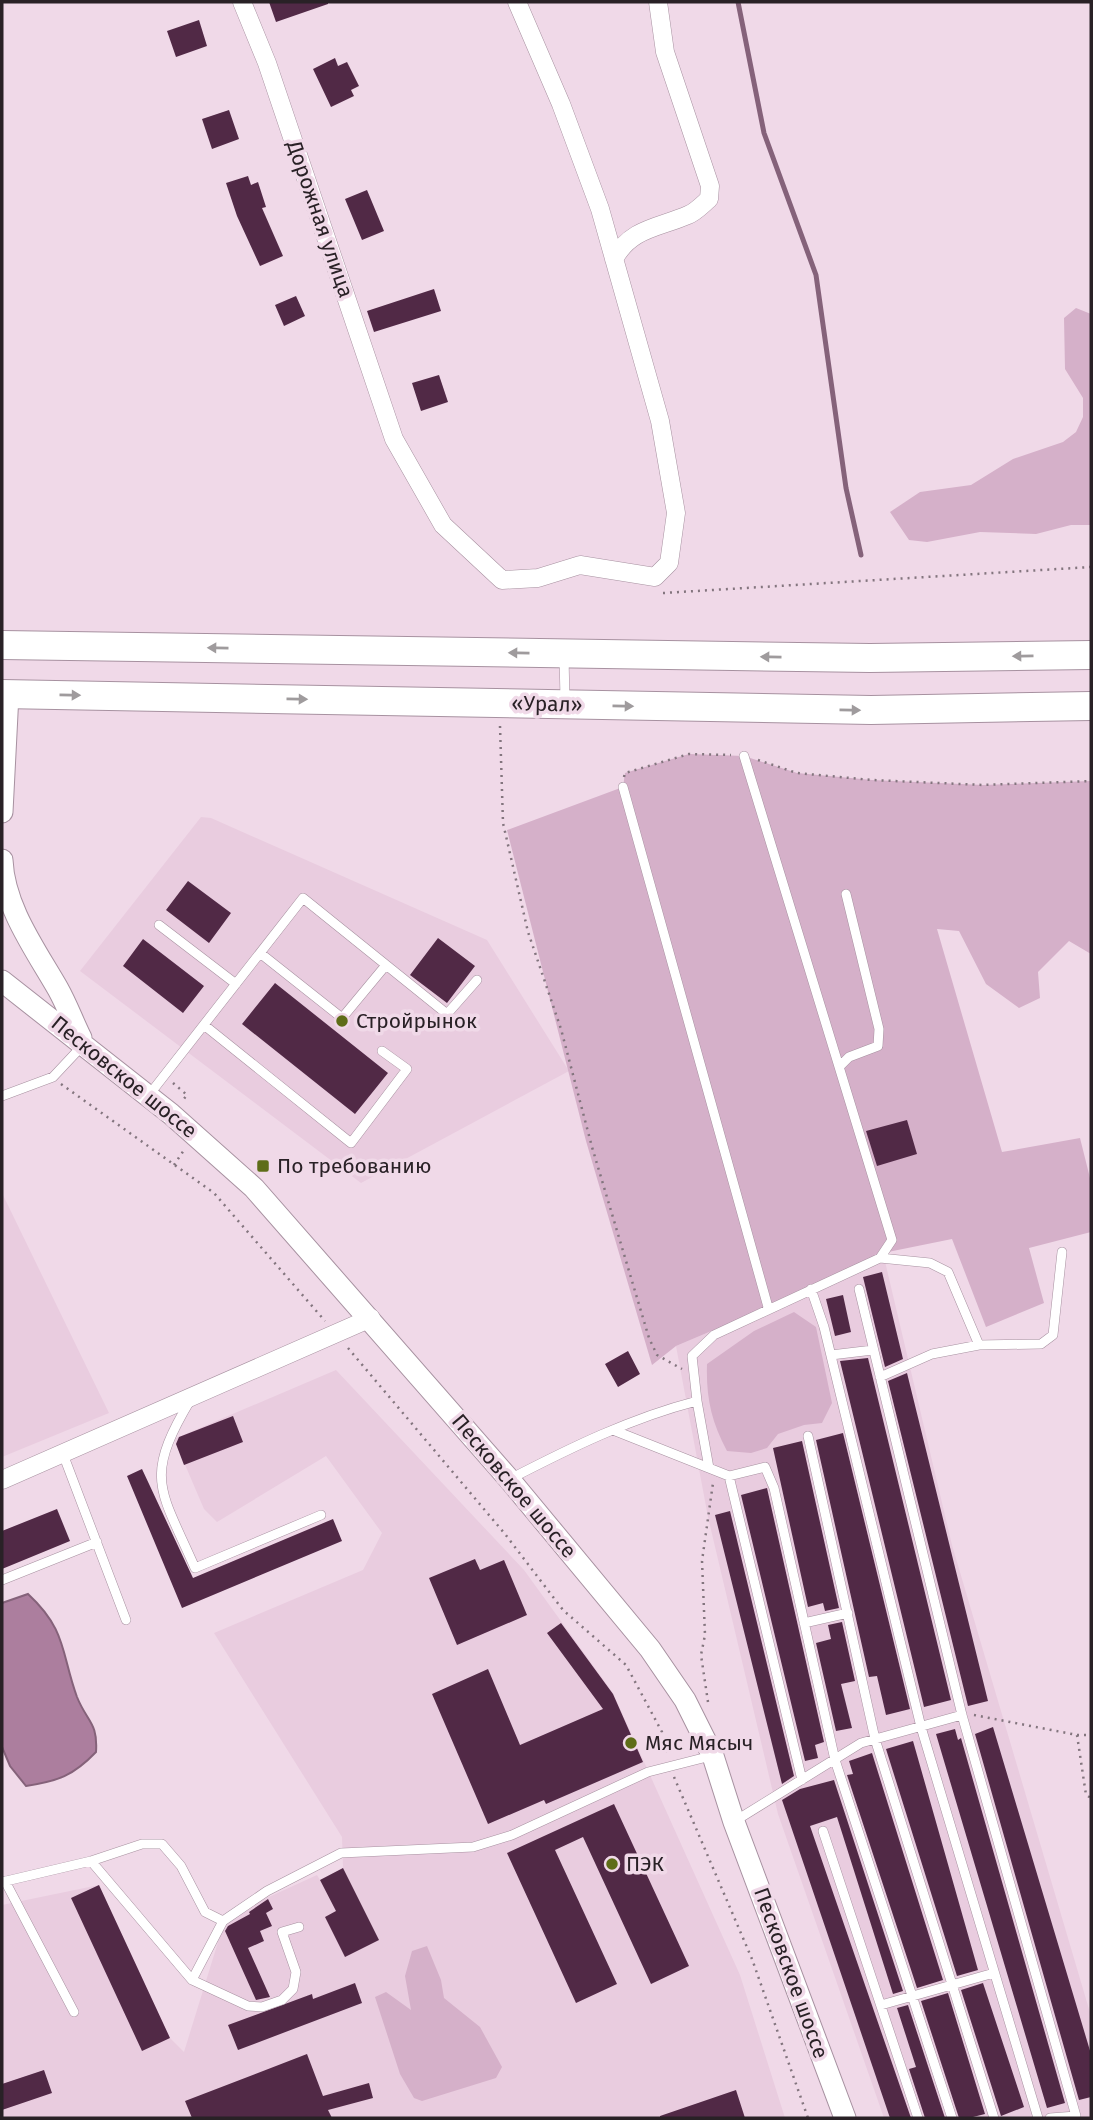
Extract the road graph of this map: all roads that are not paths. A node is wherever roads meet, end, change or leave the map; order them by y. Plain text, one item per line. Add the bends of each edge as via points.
1 (242, 2) edge
2 (517, 2) edge
3 (658, 2) edge
4 (614, 259) junction
5 (2, 645) edge
6 (564, 654) junction
7 (1091, 655) edge
8 (5, 694) edge
9 (565, 705) junction
10 (1091, 706) edge
11 (744, 756) road end
12 (623, 787) road end
13 (2, 812) edge
14 (2, 860) edge
15 (846, 894) dead end
16 (159, 925) dead end
17 (260, 953) junction
18 (387, 965) junction
19 (477, 980) dead end
20 (2, 981) edge
21 (236, 984) junction
22 (58, 989) junction
23 (39, 1009) junction
24 (204, 1025) junction
25 (84, 1043) junction
26 (382, 1051) dead end
27 (841, 1065) junction
28 (2, 1096) edge
29 (148, 1096) junction
30 (1062, 1252) dead end
31 (880, 1258) junction
32 (811, 1289) junction
33 (859, 1289) dead end
34 (768, 1307) junction
35 (371, 1318) junction
36 (979, 1345) junction
37 (873, 1350) junction
38 (831, 1356) junction
39 (880, 1377) junction
40 (192, 1398) junction
41 (696, 1401) junction
42 (613, 1430) junction
43 (808, 1436) dead end
44 (63, 1454) junction
45 (709, 1468) junction
46 (729, 1476) junction
47 (509, 1479) junction
48 (2, 1480) edge
49 (321, 1515) dead end
50 (97, 1542) junction
51 (2, 1580) edge
52 (848, 1614) junction
53 (126, 1620) dead end
54 (804, 1623) junction
55 (962, 1715) junction
56 (921, 1727) junction
57 (875, 1739) junction
58 (708, 1746) junction
59 (835, 1760) junction
60 (802, 1780) junction
61 (734, 1822) junction
62 (823, 1831) dead end
63 (92, 1861) junction
64 (3, 1882) edge
65 (223, 1921) junction
66 (299, 1927) dead end
67 (994, 1973) junction
68 (192, 1980) junction
69 (951, 1986) junction
70 (914, 1996) junction
71 (881, 2005) junction
72 (74, 2012) dead end
73 (845, 2118) edge
74 (918, 2118) edge
75 (952, 2118) edge
76 (994, 2118) edge
77 (1038, 2118) edge
78 (1050, 2118) edge

1 - 4 street, Дорожная улица via 267,63 394,439 443,525 502,580 538,578 580,565 655,577 669,563 676,513 660,421
2 - 4 street via 561,104
3 - 4 street via 665,52 710,186 709,199 691,214 623,242
6 -> 5 highway
7 -> 6 highway
6 - 9 lane
8 -> 9 highway, «Урал»
8 - 13 street
9 -> 10 highway, «Урал» via 871,710
11 - 27 lane
12 - 34 lane
14 - 22 street via 9,894 32,950
15 - 27 lane via 878,1029 878,1046
16 - 21 lane
17 - 18 lane via 342,1018
17 - 18 lane via 303,898
17 - 21 lane
18 - 19 lane via 447,1014
20 - 23 street, Песковское шоссе
21 - 24 lane
22 - 23 street via 49,1006
22 - 25 street
23 - 25 street, Песковское шоссе
24 - 26 lane via 351,1143 407,1069
24 - 29 lane
25 - 28 lane via 53,1077
25 - 29 street, Песковское шоссе
27 - 31 lane via 892,1240
29 - 35 street, Песковское шоссе via 254,1188
30 - 36 lane via 1053,1335 1041,1344
31 - 32 lane
31 - 36 lane via 930,1263 948,1272
32 - 34 lane
32 - 38 lane
33 - 37 lane
34 - 41 lane via 714,1335 692,1356
35 - 40 street
35 - 47 street, Песковское шоссе
36 - 39 lane via 932,1354
37 - 38 lane
37 - 39 lane
38 - 56 lane
39 - 55 lane
40 - 44 street
40 - 49 lane via 169,1437 161,1460 160,1484 195,1568
41 - 42 lane
41 - 45 lane
42 - 45 lane
42 - 47 lane
43 - 52 lane
44 - 48 street
44 - 50 lane
45 - 46 lane
46 - 54 lane via 765,1467 774,1488
46 - 60 lane
47 - 58 street, Песковское шоссе via 650,1649 685,1700
50 - 51 lane
50 - 53 lane
52 - 54 lane
52 - 57 lane
54 - 59 lane
55 - 56 lane
55 - 78 lane via 1076,2116
56 - 57 lane
56 - 67 lane
57 - 59 lane
57 - 69 lane
58 - 61 street, Песковское шоссе
58 - 65 lane via 512,1835 472,1847 341,1853 268,1891
59 - 60 lane
59 - 70 lane
60 - 61 lane
61 - 73 street, Песковское шоссе
62 - 71 lane
63 - 64 lane
63 - 65 lane via 142,1844 162,1843 181,1866 205,1912
63 - 68 lane
64 - 72 lane
65 - 68 lane
66 - 68 lane via 282,1932 296,1972 293,1989 282,2000 262,2007 247,2006
67 - 69 lane
67 - 77 lane
69 - 70 lane
69 - 76 lane
70 - 71 lane
70 - 75 lane
71 - 74 lane

